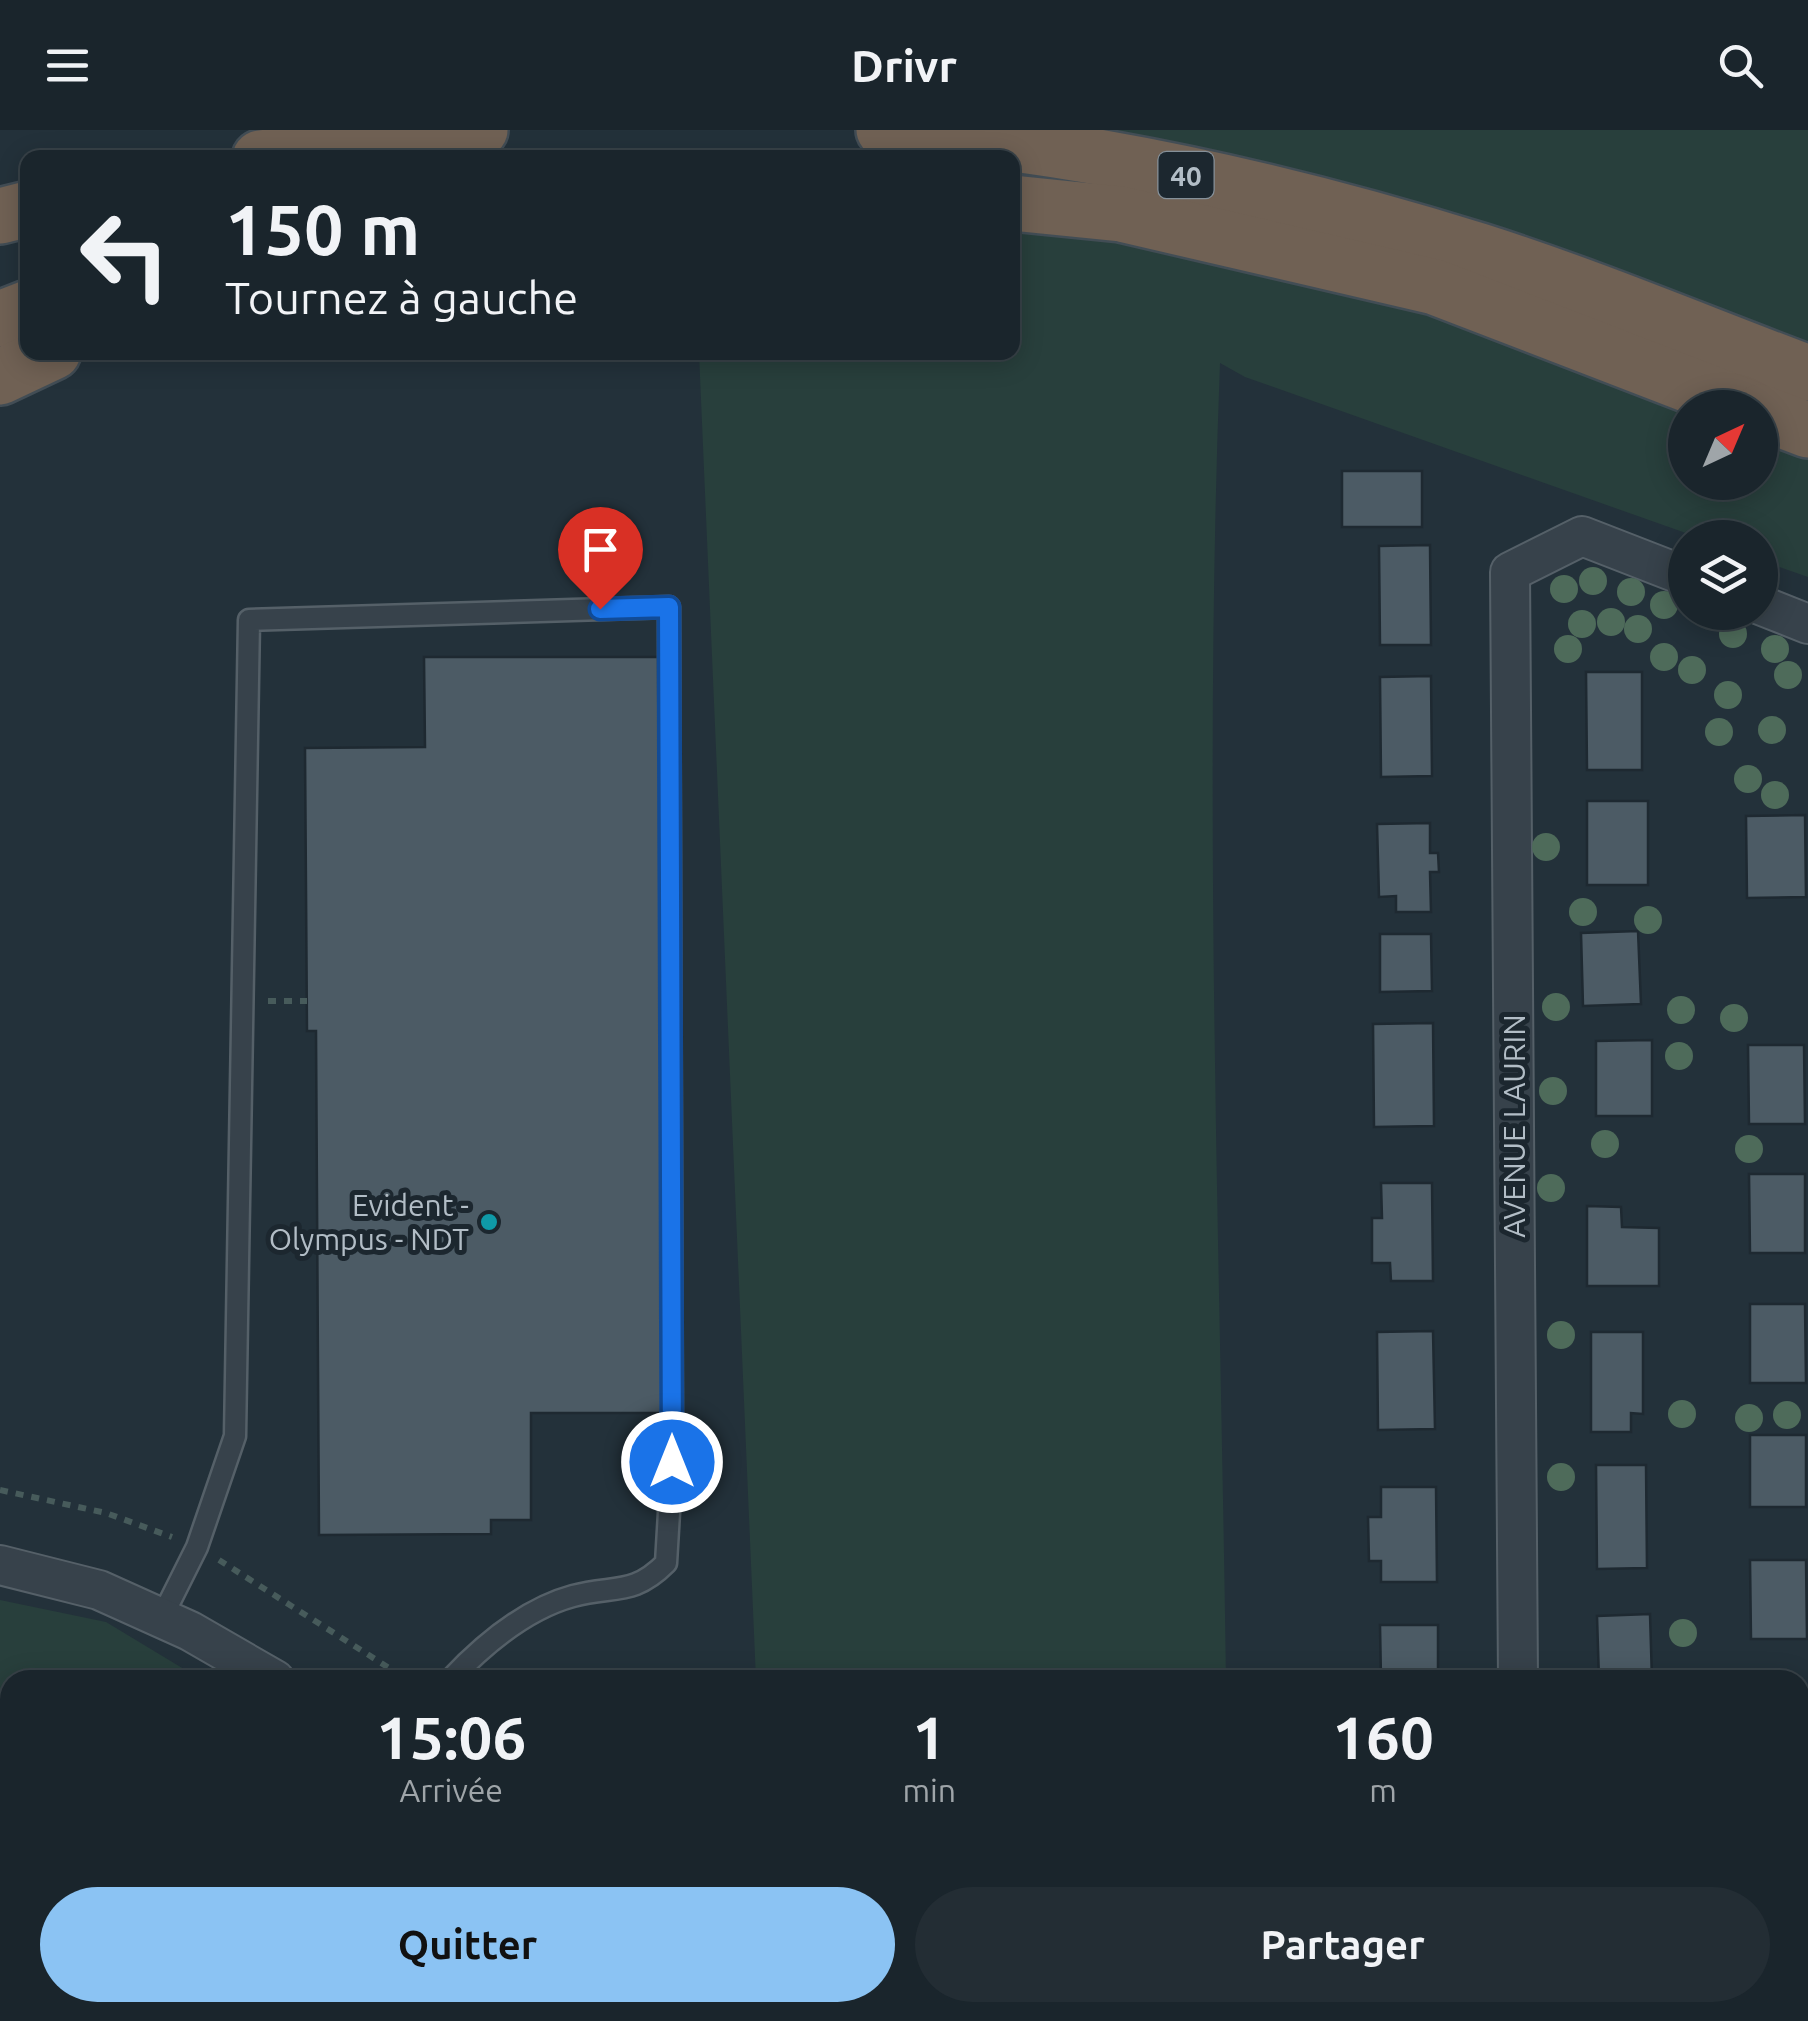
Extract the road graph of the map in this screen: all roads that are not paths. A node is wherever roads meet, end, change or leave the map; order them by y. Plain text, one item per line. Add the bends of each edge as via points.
1 (480, 130) edge
2 (884, 130) edge
3 (323, 150) edge
4 (1020, 179) edge
5 (1020, 204) edge
6 (1482, 252) junction
7 (37, 360) edge
8 (1808, 373) edge
9 (0, 377) edge
10 (1702, 390) edge
11 (1778, 419) edge
12 (1808, 430) edge
13 (1668, 569) edge
14 (1778, 613) edge
15 (1808, 624) edge
16 (0, 1564) edge
17 (162, 1617) junction
18 (257, 1670) edge
19 (460, 1670) edge
20 (1518, 1670) edge

1 - 3 highway
2 - 6 highway, 40 via 963,136 1178,173
4 - 6 highway via 1360,240
5 - 10 highway via 1122,214 1435,287
6 - 8 highway, 40
7 - 9 highway
11 - 12 highway
13 - 20 street, AVENUE LAURIN via 1582,536 1510,572
14 - 15 street
16 - 17 street via 100,1590
17 - 18 street
17 - 19 lane via 197,1547 235,1436 249,620 669,607 672,1462 666,1563 645,1584 570,1596 501,1631

